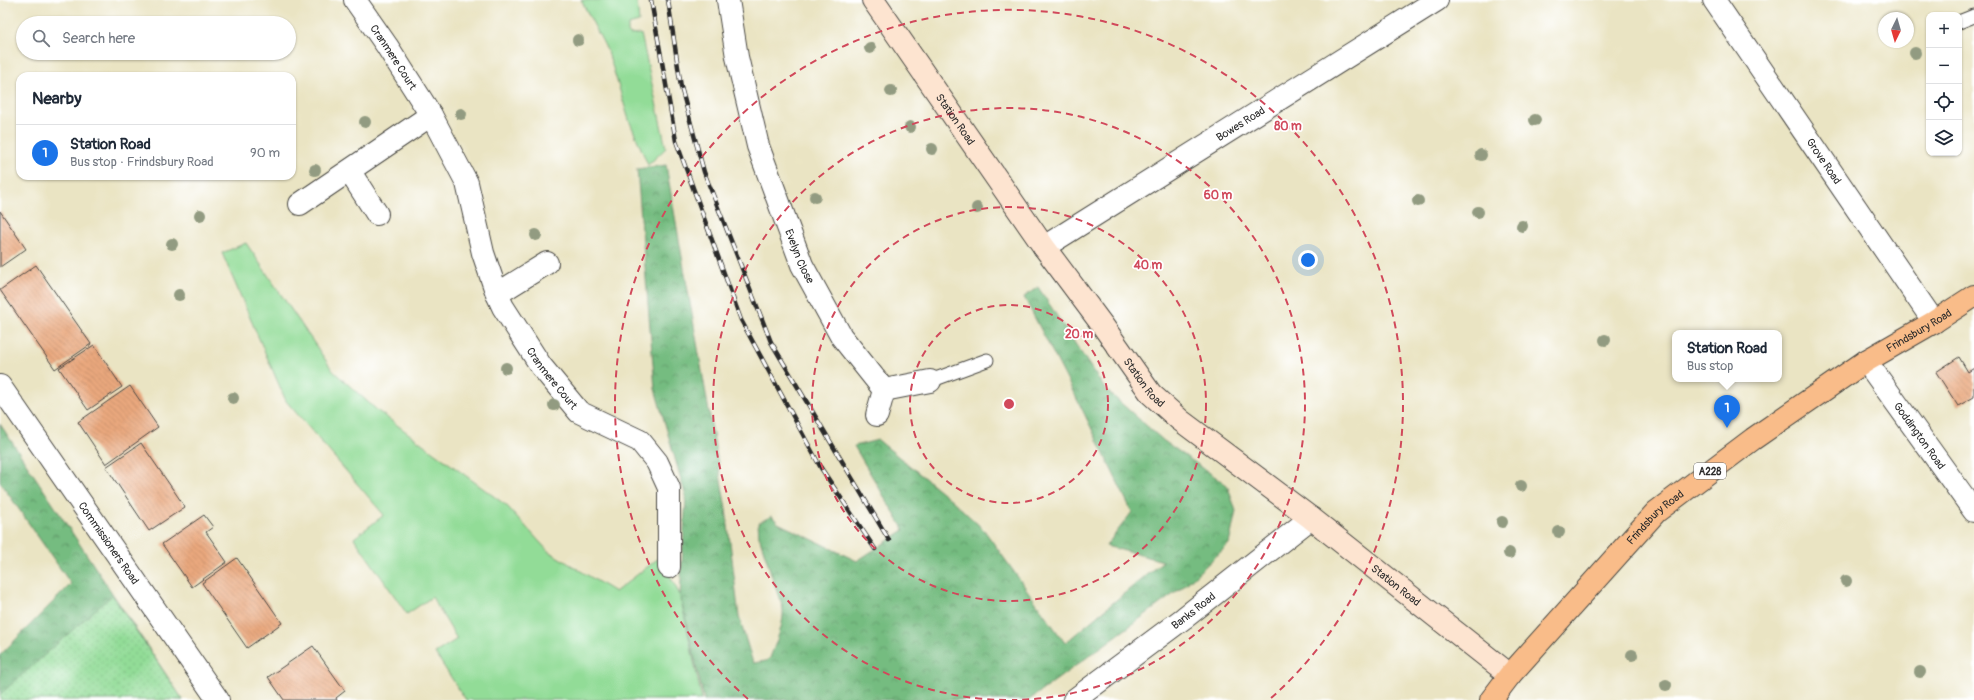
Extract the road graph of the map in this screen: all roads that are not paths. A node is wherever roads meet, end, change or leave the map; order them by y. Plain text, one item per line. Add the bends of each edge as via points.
1 (355, 0) edge
2 (728, 0) edge
3 (1436, 0) edge
4 (1714, 0) edge
5 (877, 1) edge
6 (1974, 16) edge
7 (1962, 21) edge
8 (431, 116) junction
9 (350, 172) junction
10 (300, 204) dead end
11 (377, 214) dead end
12 (1044, 247) junction
13 (547, 263) dead end
14 (498, 294) junction
15 (1974, 296) edge
16 (1934, 322) junction
17 (987, 360) dead end
18 (1866, 361) junction
19 (930, 381) joint
20 (0, 386) edge
21 (884, 390) junction
22 (877, 415) dead end
23 (1974, 511) edge
24 (1311, 518) junction
25 (669, 567) dead end
26 (1510, 675) junction
27 (218, 700) edge
28 (1074, 700) edge
29 (1491, 700) edge

1 - 8 street, Cranmere Court
2 - 21 street, Evelyn Close via 737,58 758,146 802,265 841,336
3 - 12 street, Bowes Road
4 - 16 street, Grove Road
5 - 12 main road, Station Road
6 - 7 lane
8 - 9 street
8 - 14 street, Cranmere Court via 467,182 484,253
9 - 10 street
9 - 11 street
12 - 24 main road, Station Road via 1151,394 1180,420
13 - 14 street
14 - 25 street, Cranmere Court via 503,307 541,366 579,412 640,442 657,462 669,488
15 - 16 main road, Frindsbury Road / A228
16 - 18 main road, Frindsbury Road / A228
17 - 19 lane
18 - 23 street, Goddington Road
18 - 26 main road, Frindsbury Road / A228 via 1753,439 1656,512
19 - 21 street
20 - 27 street, Commissioners Road
21 - 22 street
24 - 26 main road, Station Road
24 - 28 street, Banks Road
26 - 29 main road, Frindsbury Road / A228

